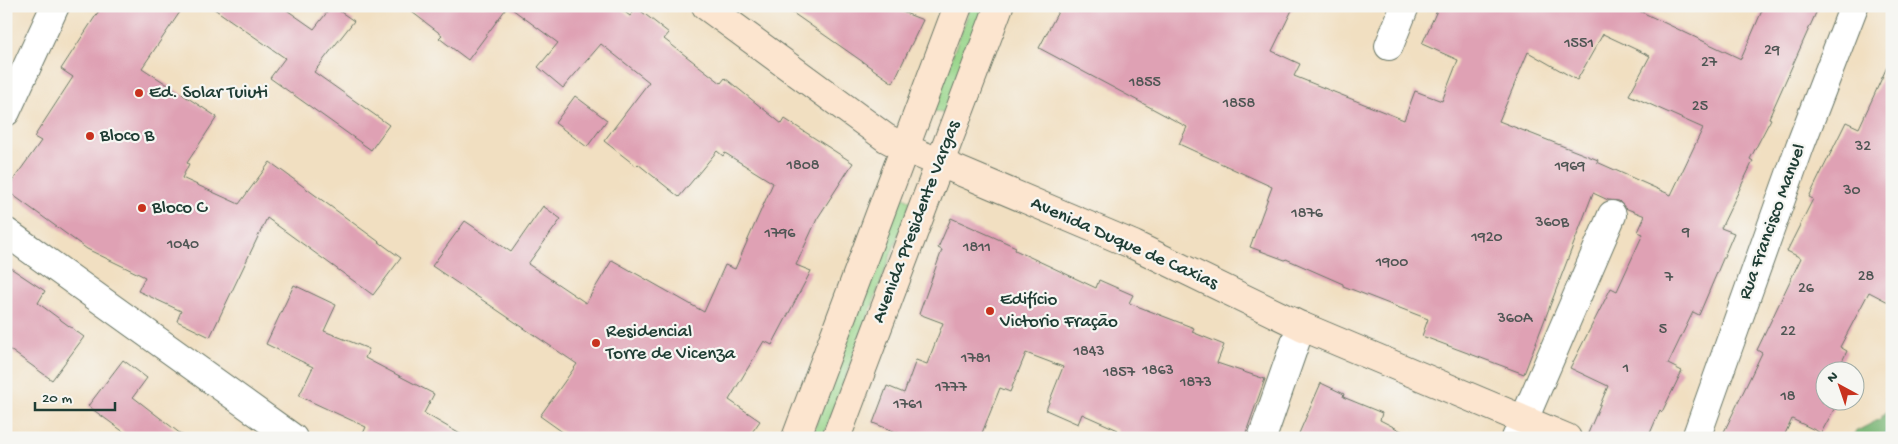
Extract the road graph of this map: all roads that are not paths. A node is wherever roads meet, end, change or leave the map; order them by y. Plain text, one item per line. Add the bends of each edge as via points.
1 (55, 6) edge
2 (706, 6) edge
3 (958, 6) edge
4 (998, 6) edge
5 (1405, 6) edge
6 (1854, 6) edge
7 (1389, 46) dead end
8 (6, 112) edge
9 (905, 148) junction
10 (939, 164) junction
11 (1612, 215) dead end
12 (6, 232) edge
13 (1301, 326) junction
14 (1520, 429) edge
15 (293, 438) edge
16 (796, 438) edge
17 (836, 438) edge
18 (1262, 438) edge
19 (1567, 438) edge
20 (1696, 438) edge

1 - 8 street
2 - 9 street, Avenida Duque de Caxias via 886,138
3 - 9 street, Avenida Presidente Vargas
4 - 10 street, Avenida Presidente Vargas
5 - 7 street
6 - 20 street, Rua Francisco Manuel via 1800,146
9 - 10 street, Avenida Duque de Caxias
9 - 16 street, Avenida Presidente Vargas
10 - 13 street, Avenida Duque de Caxias via 1134,245
10 - 17 street, Avenida Presidente Vargas
11 - 14 street
12 - 15 street
13 - 14 street, Avenida Duque de Caxias
13 - 18 street
14 - 19 street, Avenida Duque de Caxias

